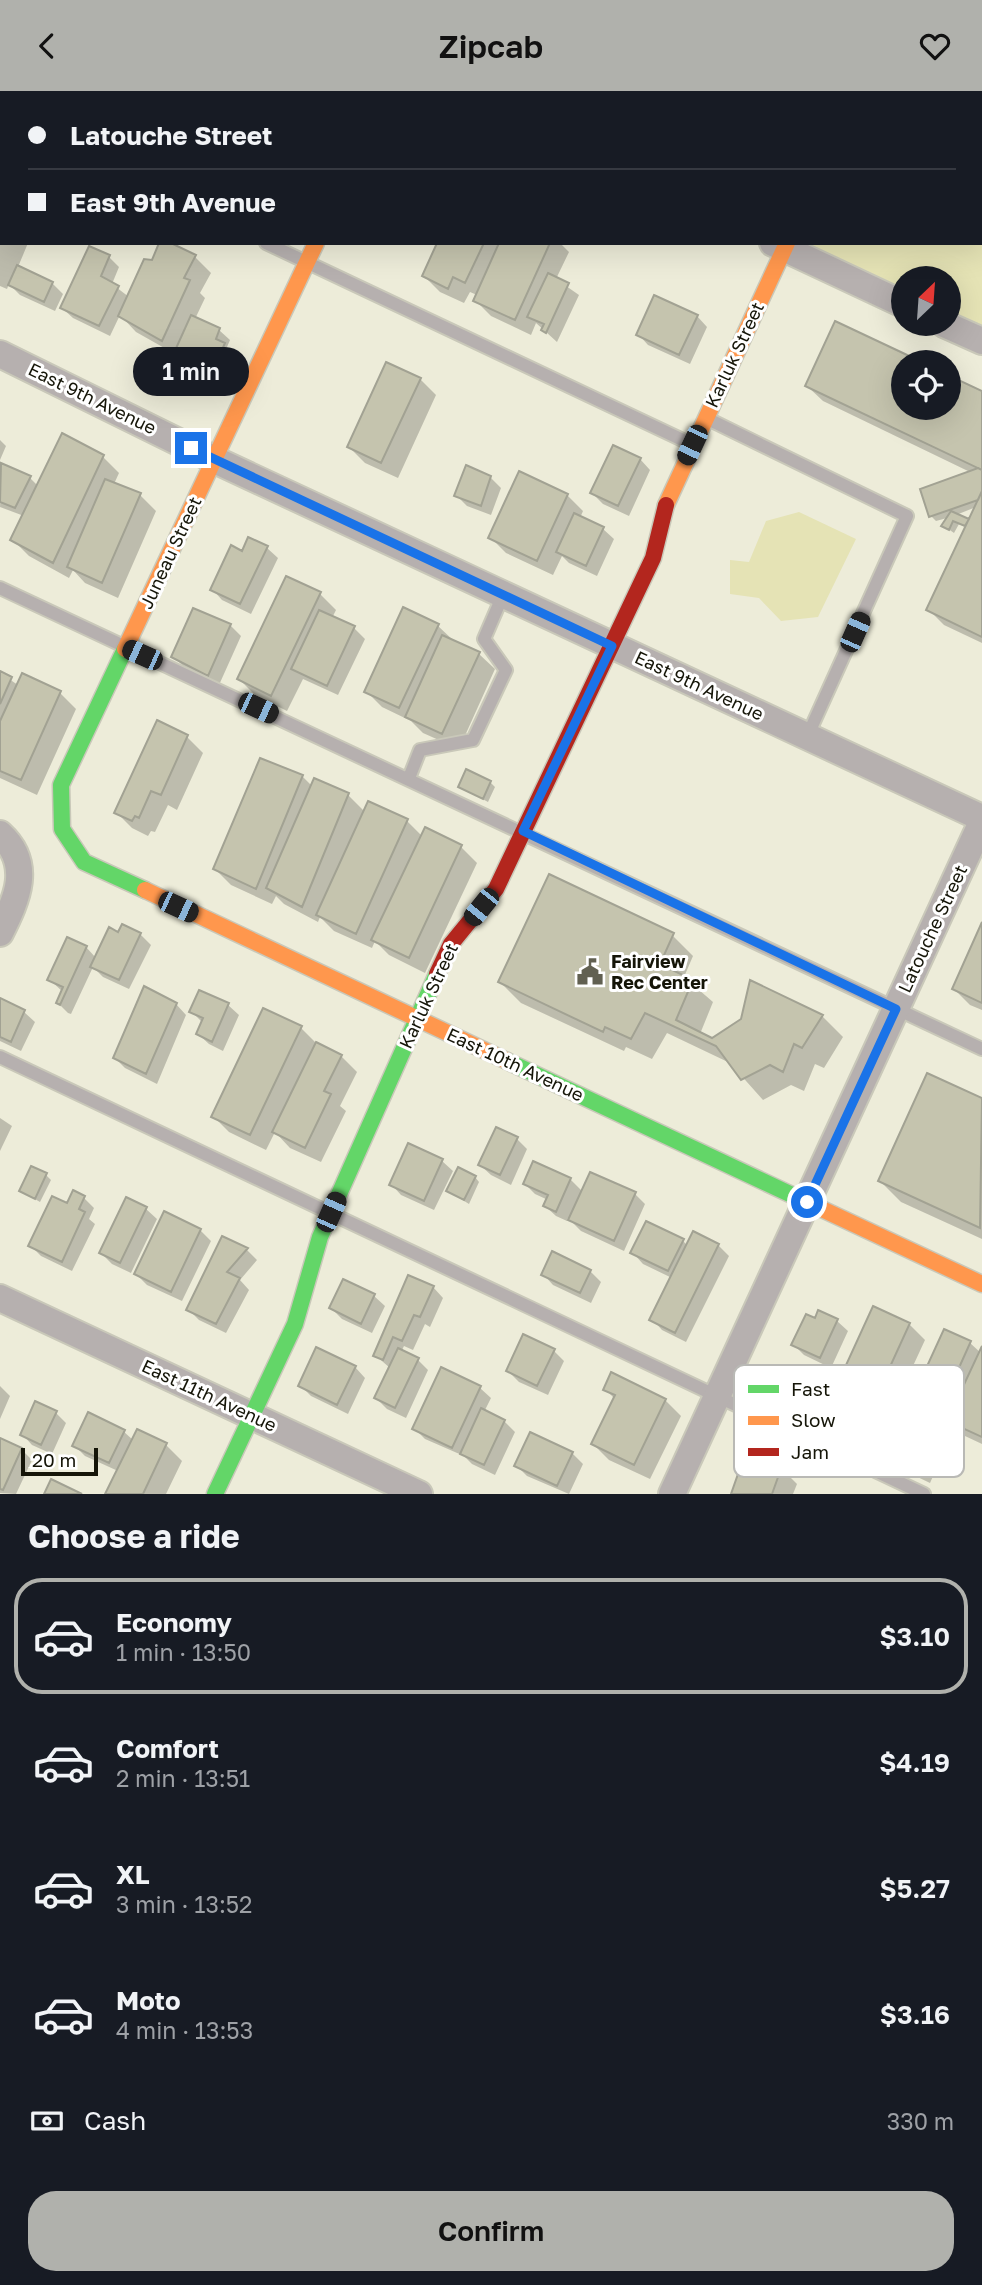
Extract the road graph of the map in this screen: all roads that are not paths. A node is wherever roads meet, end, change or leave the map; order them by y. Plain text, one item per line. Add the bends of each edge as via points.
1 (270, 245) edge
2 (315, 245) edge
3 (781, 245) edge
4 (307, 263) junction
5 (891, 298) edge
6 (961, 332) edge
7 (982, 341) edge
8 (0, 354) edge
9 (705, 418) junction
10 (692, 445) junction
11 (215, 460) junction
12 (0, 588) edge
13 (503, 595) junction
14 (612, 646) junction
15 (126, 648) junction
16 (807, 737) junction
17 (409, 778) junction
18 (982, 820) edge
19 (62, 829) joint
20 (523, 831) junction
21 (8, 844) edge
22 (0, 933) edge
23 (896, 1009) junction
24 (418, 1019) junction
25 (982, 1049) edge
26 (0, 1057) edge
27 (807, 1202) junction
28 (331, 1212) junction
29 (982, 1284) edge
30 (0, 1298) edge
31 (718, 1396) junction
32 (734, 1404) edge
33 (252, 1416) junction
34 (888, 1477) edge
35 (215, 1494) edge
36 (419, 1494) edge
37 (672, 1494) edge
38 (924, 1494) edge

1 - 4 lane
2 - 4 street, Juneau Street
3 - 5 street
3 - 9 street, Karluk Street
4 - 10 lane
4 - 11 street, Juneau Street
6 - 7 street
8 - 11 street, East 9th Avenue
9 - 10 street, Karluk Street
9 - 16 lane via 906,516
10 - 14 street, Karluk Street via 668,497 653,558
11 - 13 street, East 9th Avenue
11 - 15 street, Juneau Street
12 - 15 lane
13 - 14 street, East 9th Avenue
13 - 17 lane via 484,639 506,670 472,740 420,750
14 - 16 street, East 9th Avenue
14 - 20 street, Karluk Street
15 - 17 lane
15 - 19 street, Juneau Street via 61,785
16 - 18 street, East 9th Avenue
17 - 20 lane
18 - 23 street, Latouche Street
19 - 24 street, East 10th Avenue via 84,862
20 - 23 lane
20 - 24 street, Karluk Street via 496,889 451,944
21 - 22 street via 22,882
23 - 25 lane
23 - 27 street, Latouche Street
24 - 27 street, East 10th Avenue
24 - 28 street, Karluk Street
26 - 28 lane
27 - 29 street, East 10th Avenue
27 - 31 street, Latouche Street
28 - 31 lane
28 - 33 street, Karluk Street via 295,1324
30 - 33 street, East 11th Avenue
31 - 32 lane
31 - 37 street, Latouche Street
33 - 35 street, Karluk Street
33 - 36 street, East 11th Avenue
34 - 38 lane

